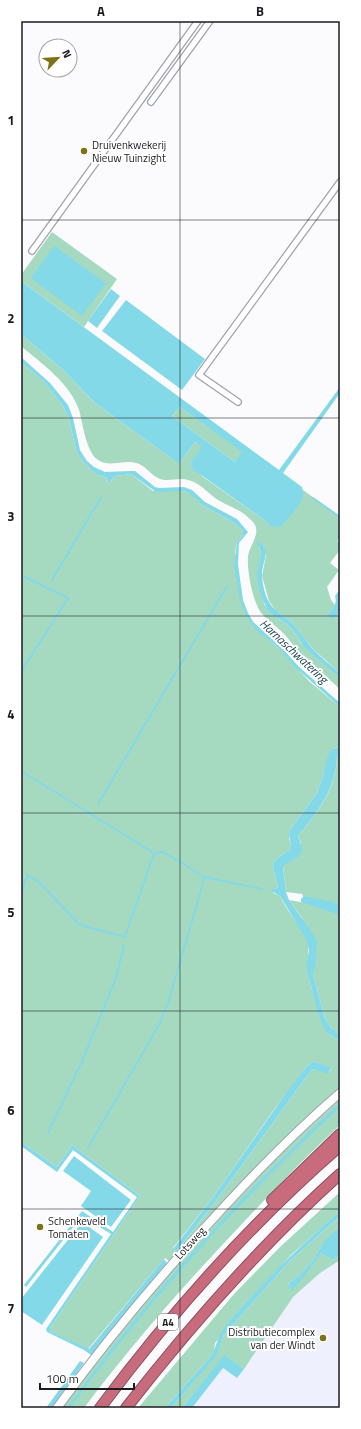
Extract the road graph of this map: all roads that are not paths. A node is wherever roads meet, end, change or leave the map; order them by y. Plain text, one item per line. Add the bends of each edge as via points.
1 (198, 21) edge
2 (210, 21) edge
3 (151, 102) dead end
4 (340, 182) edge
5 (32, 251) dead end
6 (238, 402) dead end
7 (340, 1092) edge
8 (340, 1134) edge
9 (340, 1146) edge
10 (340, 1174) edge
11 (340, 1183) edge
12 (241, 1239) junction
13 (261, 1249) junction
14 (57, 1408) edge
15 (100, 1408) edge
16 (126, 1408) edge

1 - 5 street
2 - 3 street
4 - 6 street via 199,375
7 - 14 street, Lotsweg via 256,1171 175,1260 89,1364
8 - 12 highway, A4 via 256,1216
9 - 12 highway, A4
10 - 13 highway, A4
11 - 13 highway, A4 via 297,1222
12 - 15 highway, A4 via 156,1336
13 - 16 highway, A4 via 166,1356

